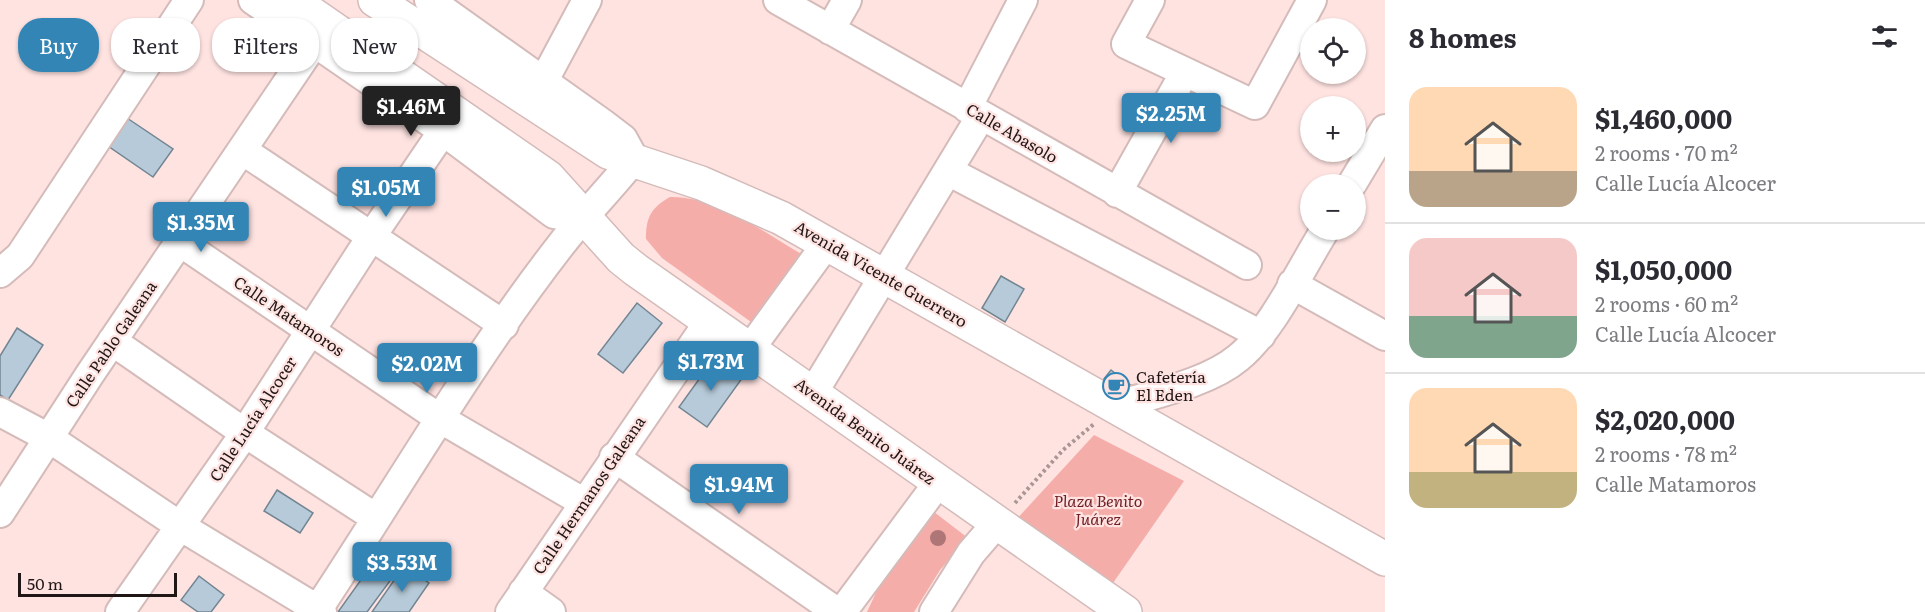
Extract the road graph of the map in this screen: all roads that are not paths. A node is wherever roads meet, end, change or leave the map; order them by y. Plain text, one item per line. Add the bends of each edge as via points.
1 (189, 0) edge
2 (252, 0) edge
3 (292, 0) edge
4 (375, 0) edge
5 (429, 0) edge
6 (587, 0) edge
7 (778, 0) edge
8 (847, 0) edge
9 (1023, 0) edge
10 (1150, 0) edge
11 (1312, 0) edge
12 (279, 18) edge
13 (830, 30) junction
14 (319, 45) edge
15 (295, 72) edge
16 (1185, 72) junction
17 (537, 92) junction
18 (974, 112) junction
19 (1385, 129) edge
20 (442, 131) junction
21 (242, 150) junction
22 (633, 159) junction
23 (948, 171) junction
24 (1358, 174) edge
25 (1117, 193) junction
26 (586, 218) junction
27 (371, 237) junction
28 (1318, 240) edge
29 (180, 242) junction
30 (828, 243) junction
31 (1247, 265) dead end
32 (0, 273) edge
33 (885, 277) junction
34 (1292, 284) junction
35 (710, 320) junction
36 (504, 325) junction
37 (310, 331) junction
38 (1261, 335) junction
39 (1385, 336) edge
40 (112, 341) junction
41 (750, 349) junction
42 (813, 393) junction
43 (1115, 406) junction
44 (0, 412) edge
45 (439, 418) junction
46 (245, 433) junction
47 (50, 438) junction
48 (615, 457) junction
49 (938, 483) junction
50 (583, 502) junction
51 (0, 513) edge
52 (376, 518) junction
53 (996, 524) junction
54 (180, 526) junction
55 (1385, 559) edge
56 (516, 602) edge
57 (318, 611) edge
58 (120, 612) edge
59 (551, 612) edge
60 (839, 612) edge
61 (934, 612) edge
62 (1125, 612) edge

1 - 32 street via 20,256
2 - 12 street
3 - 26 main road, Avenida Benito Juárez via 539,171
4 - 17 main road, Avenida Vicente Guerrero
5 - 17 street
6 - 17 street
7 - 13 street, Calle Abasolo
8 - 13 street
9 - 18 street
10 - 16 street via 1126,44
11 - 16 street via 1255,105
13 - 18 street, Calle Abasolo
14 - 20 street
15 - 21 street, Calle Pablo Galeana
16 - 25 street
17 - 22 main road, Avenida Vicente Guerrero via 608,152
18 - 23 street
18 - 25 street, Calle Abasolo
19 - 24 street
20 - 26 street via 554,213
20 - 27 street, Calle Lucía Alcocer
21 - 27 street
21 - 29 street, Calle Pablo Galeana
22 - 26 street
22 - 30 main road, Avenida Vicente Guerrero via 701,183
23 - 33 street
23 - 38 street
25 - 31 street, Calle Abasolo
26 - 35 main road, Avenida Benito Juárez via 621,258
26 - 36 street via 561,245
27 - 36 street
27 - 37 street, Calle Lucía Alcocer
28 - 34 street
29 - 37 street, Calle Matamoros
29 - 40 street, Calle Pablo Galeana
30 - 33 main road, Avenida Vicente Guerrero
30 - 41 street
33 - 42 street
33 - 43 main road, Avenida Vicente Guerrero
34 - 38 street
34 - 39 street
35 - 41 main road, Avenida Benito Juárez
35 - 48 street, Calle Hermanos Galeana
36 - 45 street
37 - 45 street, Calle Matamoros
37 - 46 street, Calle Lucía Alcocer
38 - 43 street via 1238,359 1198,380
40 - 46 street
40 - 47 street, Calle Pablo Galeana
41 - 42 main road, Avenida Benito Juárez
42 - 49 main road, Avenida Benito Juárez
43 - 55 main road, Avenida Vicente Guerrero
44 - 47 street
45 - 50 street, Calle Matamoros
45 - 52 street
46 - 52 street
46 - 54 street, Calle Lucía Alcocer
47 - 51 street, Calle Pablo Galeana
47 - 54 street
48 - 50 street, Calle Hermanos Galeana
48 - 60 street
49 - 53 main road, Avenida Benito Juárez
49 - 60 street
50 - 56 street, Calle Hermanos Galeana
52 - 57 street
53 - 61 street via 971,553
53 - 62 main road, Avenida Benito Juárez
54 - 57 street
54 - 58 street, Calle Lucía Alcocer
56 - 59 street

